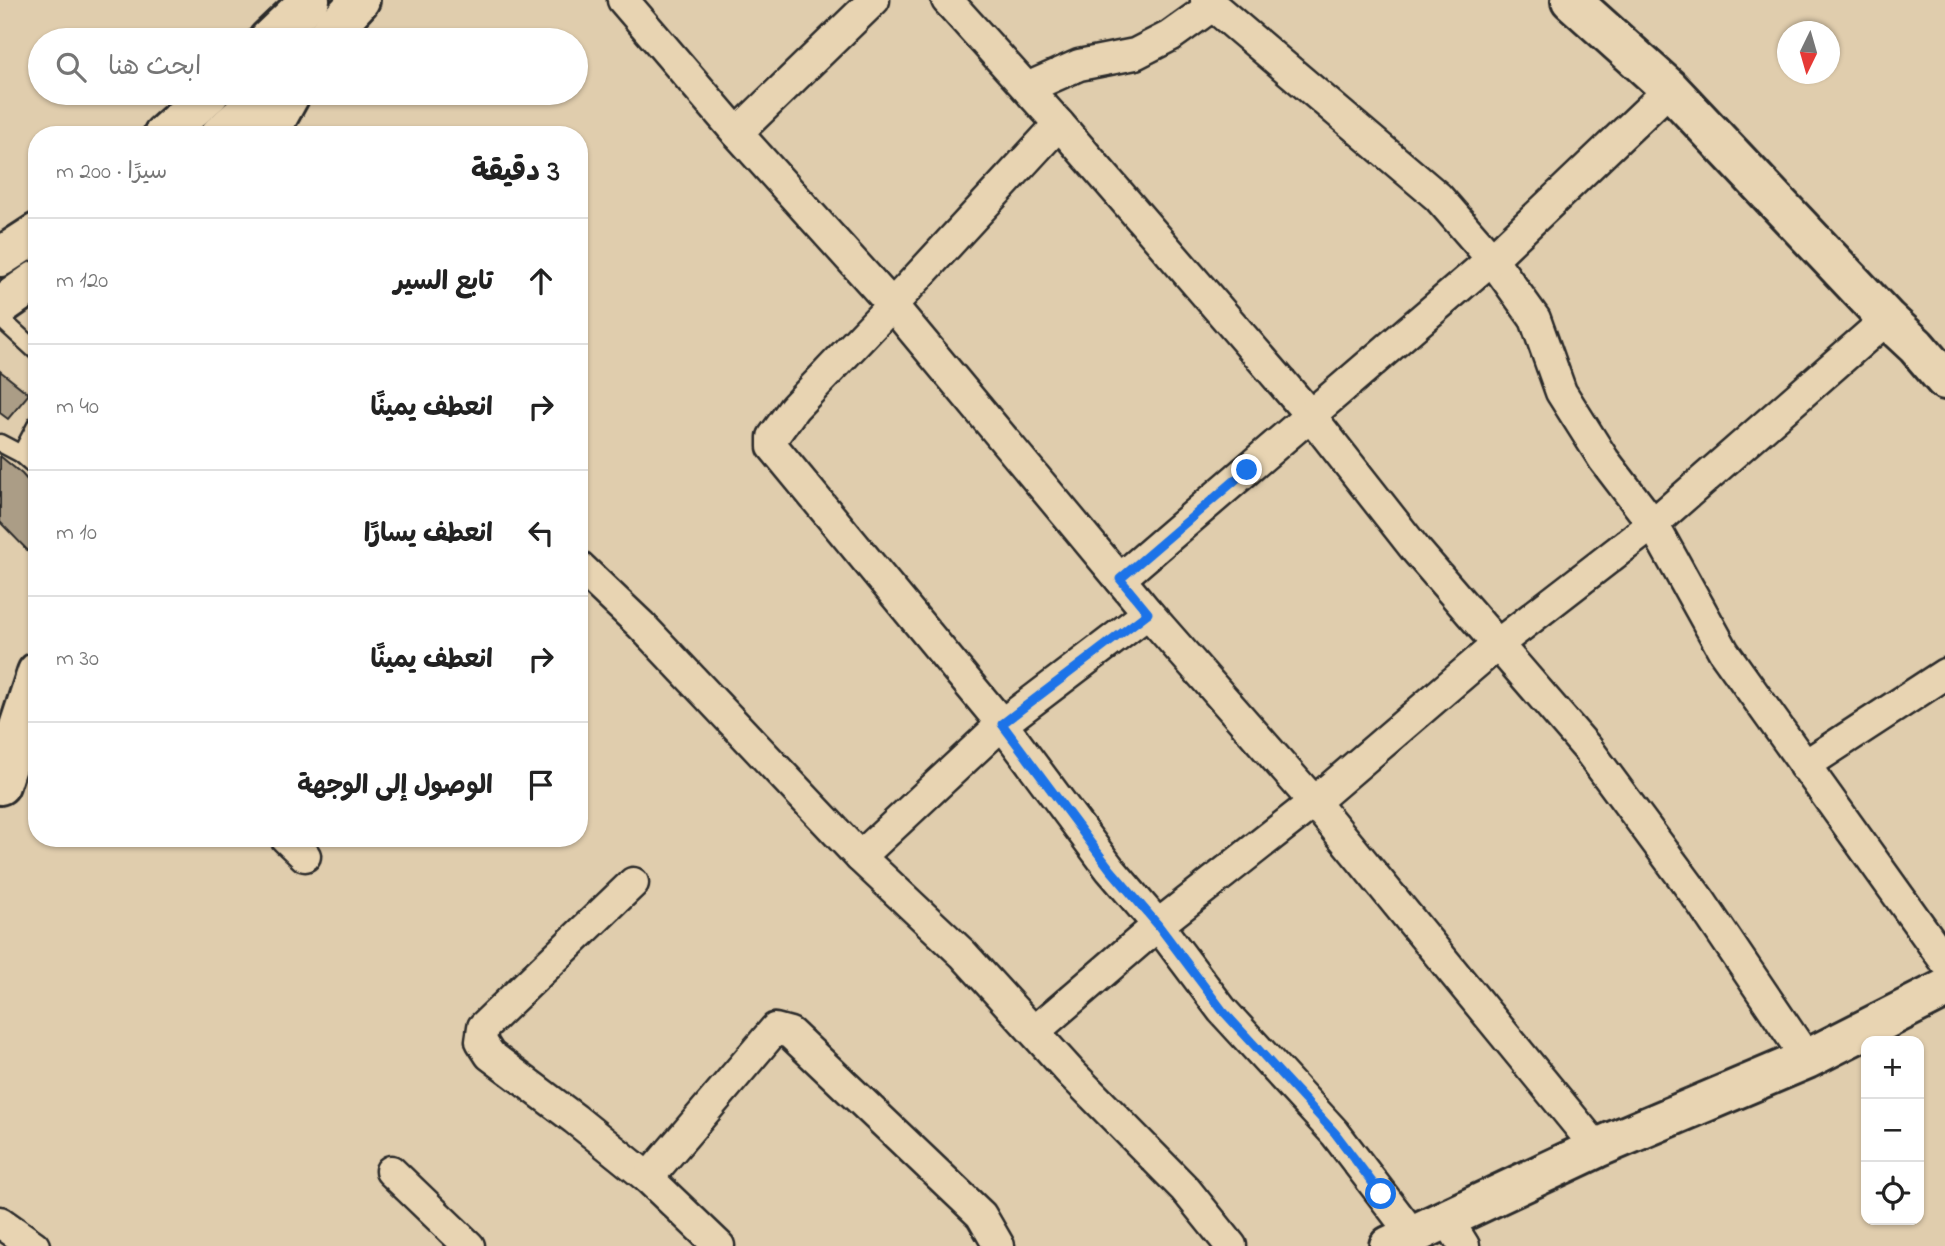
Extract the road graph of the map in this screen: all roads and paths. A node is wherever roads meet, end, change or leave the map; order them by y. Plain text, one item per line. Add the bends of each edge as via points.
1 (360, 0) edge
2 (623, 0) edge
3 (874, 0) edge
4 (947, 0) edge
5 (1571, 0) edge
6 (1209, 3) edge
7 (334, 28) edge
8 (1027, 88) junction
9 (1670, 89) junction
10 (197, 105) edge
11 (254, 105) edge
12 (284, 105) edge
13 (1059, 124) junction
14 (173, 126) edge
15 (230, 126) edge
16 (273, 126) edge
17 (737, 133) junction
18 (28, 239) edge
19 (0, 257) edge
20 (1492, 259) junction
21 (19, 298) edge
22 (892, 305) junction
23 (1887, 319) junction
24 (28, 325) edge
25 (1945, 380) edge
26 (1310, 415) junction
27 (28, 441) edge
28 (0, 443) edge
29 (21, 454) junction
30 (28, 460) edge
31 (1653, 524) junction
32 (588, 575) edge
33 (1120, 579) junction
34 (1148, 613) junction
35 (1499, 644) junction
36 (1945, 674) edge
37 (28, 699) edge
38 (1002, 724) junction
39 (1804, 766) junction
40 (0, 785) edge
41 (1314, 802) junction
42 (860, 857) junction
43 (634, 883) dead end
44 (1158, 925) junction
45 (1945, 961) edge
46 (1945, 989) edge
47 (1035, 1031) junction
48 (1807, 1059) junction
49 (1597, 1148) junction
50 (391, 1171) dead end
51 (648, 1178) junction
52 (0, 1222) edge
53 (1455, 1232) edge
54 (1400, 1240) edge
55 (34, 1246) edge
56 (469, 1246) edge
57 (719, 1246) edge
58 (999, 1246) edge
59 (1231, 1246) edge

1 - 7 main road
2 - 17 street
3 - 17 street
4 - 8 street
5 - 9 main road
6 - 8 street via 1170,36 1135,54 1079,65
6 - 20 street via 1438,197
8 - 13 street
9 - 20 street
9 - 23 main road
10 - 14 main road
11 - 15 main road
12 - 16 main road
13 - 22 street
13 - 26 street
17 - 22 street
18 - 19 main road
20 - 26 street
20 - 31 street via 1535,319 1562,392 1604,460
21 - 24 lane
22 - 33 street
22 - 38 street via 794,408 773,437 773,447
23 - 25 main road
23 - 31 street
26 - 33 street
26 - 35 street via 1416,550
27 - 29 lane
28 - 29 lane
29 - 30 lane
31 - 35 street
31 - 39 street via 1724,652
32 - 42 street
33 - 34 street
34 - 38 street
34 - 41 street
35 - 41 street
35 - 48 street via 1587,748 1685,880
36 - 39 street
37 - 40 main road
38 - 42 street
38 - 44 street via 1110,869
39 - 45 street
41 - 44 street
41 - 49 street
42 - 47 street via 963,954
43 - 51 street via 483,1027 481,1041 490,1055
44 - 47 street
44 - 54 street via 1222,1010 1335,1133
46 - 48 main road
47 - 59 street via 1185,1189
48 - 49 main road
49 - 53 main road
50 - 56 street
51 - 57 street
51 - 58 street via 775,1029 781,1030 790,1033 981,1215
52 - 55 street
53 - 54 main road

